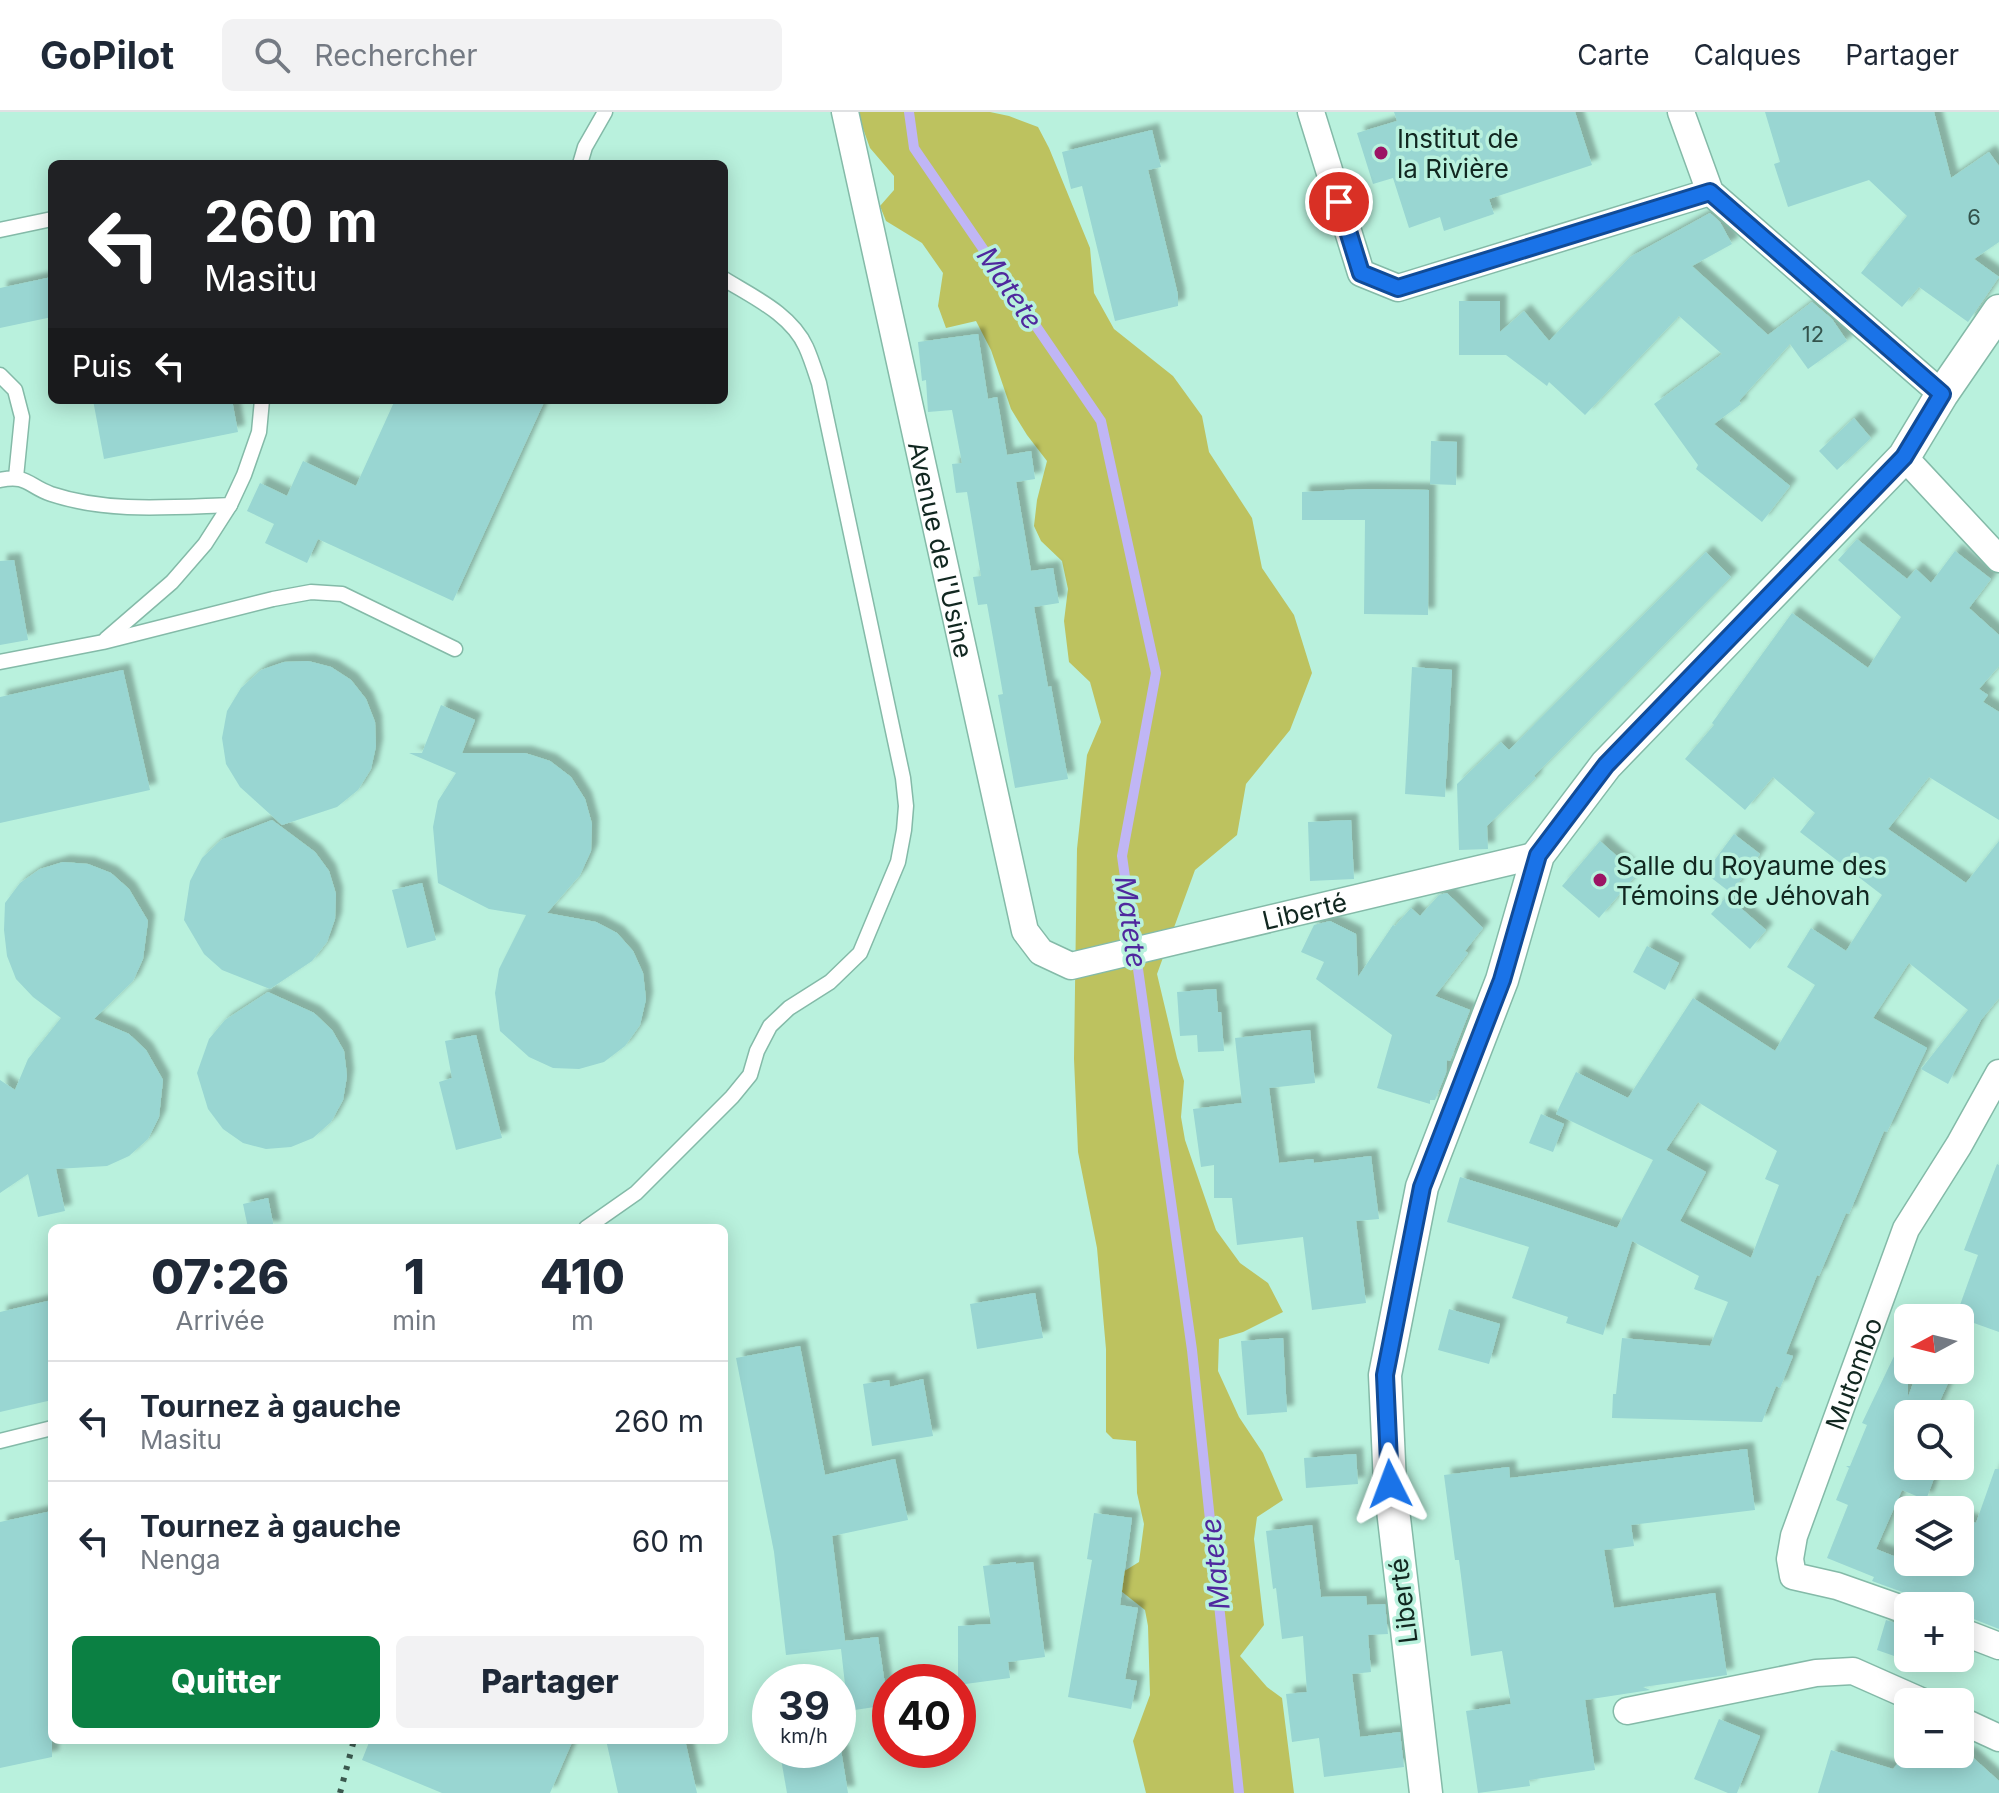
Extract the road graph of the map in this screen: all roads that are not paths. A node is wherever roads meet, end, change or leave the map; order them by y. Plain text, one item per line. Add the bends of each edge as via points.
1 (605, 112) edge
2 (845, 112) edge
3 (1311, 112) edge
4 (1681, 112) edge
5 (581, 160) edge
6 (1710, 192) junction
7 (48, 220) edge
8 (0, 230) edge
9 (728, 281) edge
10 (1999, 311) edge
11 (0, 375) edge
12 (1942, 394) junction
13 (262, 404) edge
14 (1904, 457) junction
15 (16, 477) junction
16 (0, 480) edge
17 (230, 505) junction
18 (1999, 559) edge
19 (103, 642) junction
20 (455, 649) dead end
21 (0, 662) edge
22 (1538, 855) junction
23 (1071, 966) joint
24 (1999, 1073) edge
25 (592, 1224) edge
26 (48, 1429) edge
27 (0, 1441) edge
28 (1894, 1606) edge
29 (1974, 1636) edge
30 (1999, 1646) edge
31 (1894, 1689) edge
32 (1627, 1711) dead end
33 (1974, 1726) edge
34 (1999, 1738) edge
35 (1426, 1793) edge

1 - 5 lane
2 - 23 street, Avenue de l'Usine via 1025,931 1041,952
3 - 6 street via 1361,273 1398,288
4 - 6 street
6 - 12 street
7 - 8 lane
9 - 25 lane via 790,323 806,345 819,383 903,778 904,830 898,862 860,953 770,1026 750,1075 732,1097 636,1193
10 - 12 street, Liberté
11 - 15 lane via 15,390 22,417
12 - 14 street, Liberté
13 - 17 lane via 259,432
14 - 18 street
14 - 22 street, Liberté via 1606,765
15 - 16 lane
15 - 17 lane via 50,494 103,505
17 - 19 lane via 172,582
19 - 20 lane via 311,592 342,594
19 - 21 lane
22 - 23 street, Liberté
22 - 35 street, Liberté via 1502,980 1422,1187 1385,1375 1390,1484
24 - 28 street, Mutombo via 1906,1229 1794,1536 1793,1576
26 - 27 lane
29 - 30 street
31 - 32 street via 1853,1671 1816,1673
33 - 34 street

